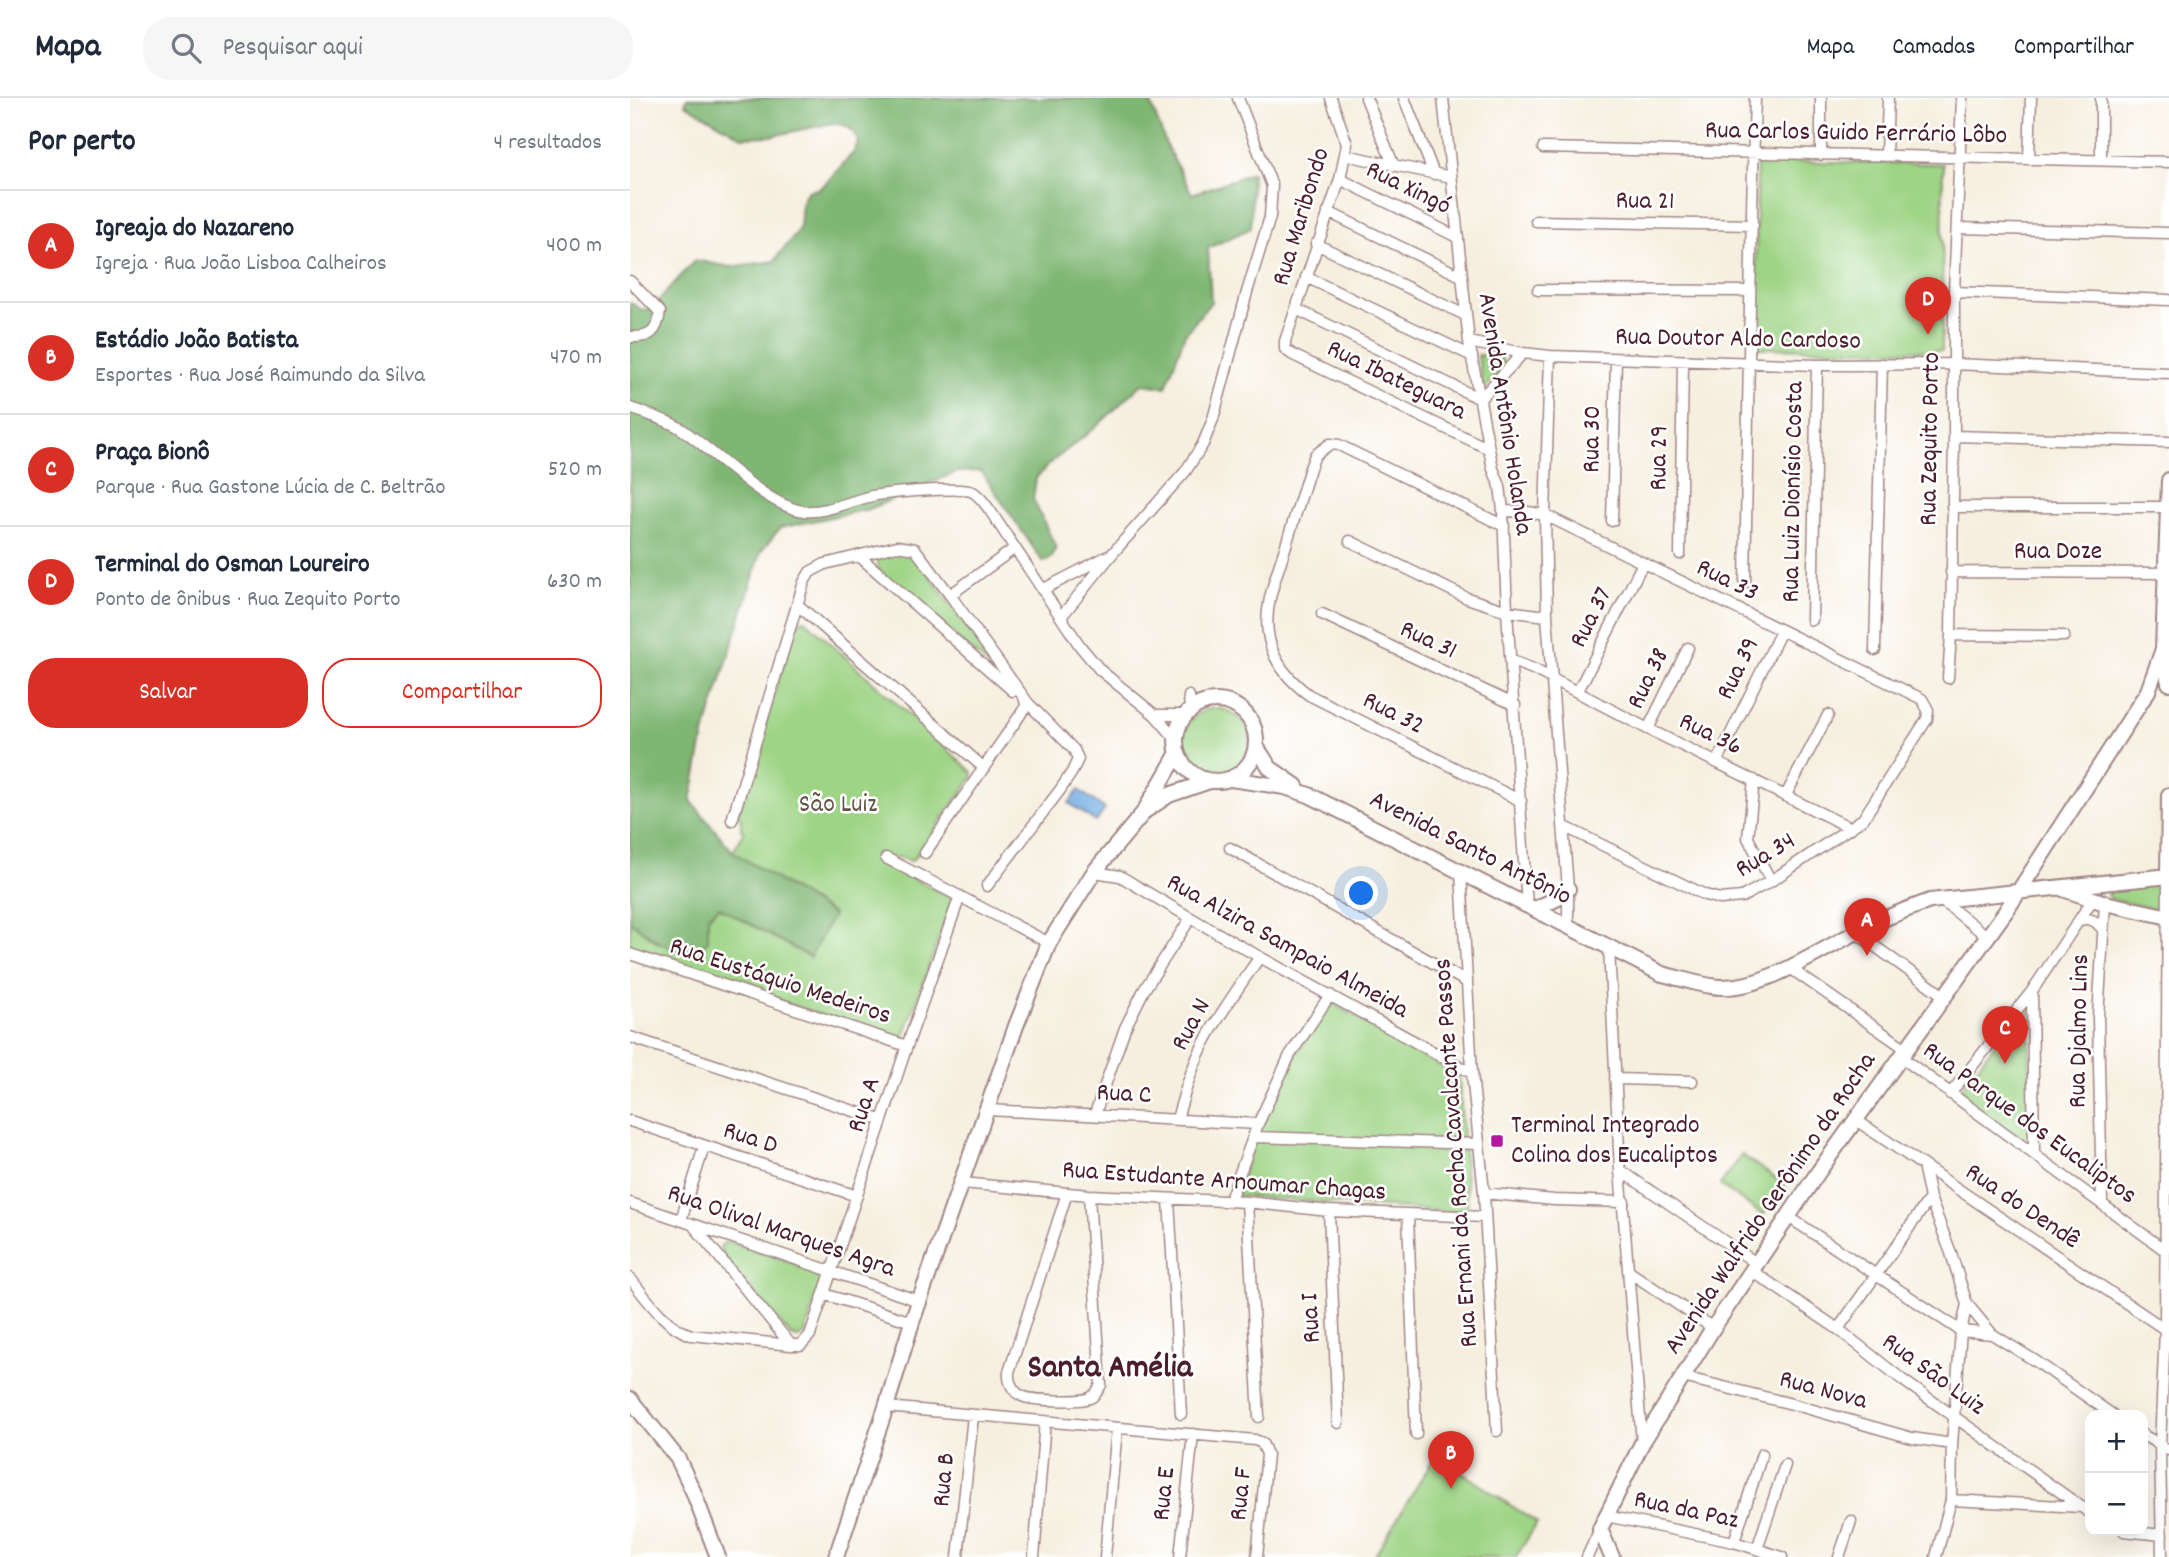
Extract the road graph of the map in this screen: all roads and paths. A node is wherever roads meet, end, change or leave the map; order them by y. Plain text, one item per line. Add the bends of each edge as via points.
1 (1238, 98) edge
2 (1331, 98) edge
3 (1366, 98) edge
4 (1404, 98) edge
5 (1443, 98) edge
6 (1755, 98) edge
7 (1821, 98) edge
8 (1888, 98) edge
9 (1962, 98) edge
10 (2031, 98) edge
11 (2101, 98) edge
12 (1543, 148) dead end
13 (1753, 152) junction
14 (1345, 155) junction
15 (1821, 155) junction
16 (1886, 156) junction
17 (1959, 158) junction
18 (2029, 159) junction
19 (2101, 159) junction
20 (2169, 162) edge
21 (1394, 166) junction
22 (1434, 174) junction
23 (1451, 177) junction
24 (1340, 179) junction
25 (1328, 212) junction
26 (1536, 221) dead end
27 (1752, 225) junction
28 (1957, 228) junction
29 (2169, 233) edge
30 (1457, 237) junction
31 (1316, 244) junction
32 (1461, 276) junction
33 (1306, 277) junction
34 (630, 281) edge
35 (1538, 290) dead end
36 (1749, 291) junction
37 (1954, 292) junction
38 (2169, 300) edge
39 (1296, 309) junction
40 (1465, 315) junction
41 (630, 337) edge
42 (1469, 342) junction
43 (1285, 349) joint
44 (1523, 354) junction
45 (1472, 356) junction
46 (1550, 356) junction
47 (1616, 359) junction
48 (1749, 361) junction
49 (1683, 362) junction
50 (1882, 364) junction
51 (1953, 364) junction
52 (1817, 365) junction
53 (2169, 373) edge
54 (1480, 399) junction
55 (630, 408) edge
56 (1954, 436) junction
57 (2169, 442) edge
58 (1489, 449) junction
59 (2169, 480) edge
60 (1952, 507) junction
61 (2168, 507) edge
62 (1503, 511) junction
63 (1545, 515) junction
64 (1612, 521) dead end
65 (1504, 526) junction
66 (1350, 541) dead end
67 (1015, 548) junction
68 (1112, 554) junction
69 (1680, 554) dead end
70 (859, 556) junction
71 (1643, 564) junction
72 (1951, 572) junction
73 (2165, 573) junction
74 (1745, 583) dead end
75 (1042, 590) junction
76 (950, 595) junction
77 (798, 605) junction
78 (1507, 611) junction
79 (1322, 614) dead end
80 (1547, 616) junction
81 (1060, 617) junction
82 (1812, 620) dead end
83 (1781, 631) junction
84 (1951, 635) junction
85 (2064, 636) dead end
86 (1688, 648) dead end
87 (1875, 650) dead end
88 (2166, 651) edge
89 (1512, 662) junction
90 (1552, 678) junction
91 (1948, 678) dead end
92 (2169, 683) edge
93 (1578, 691) junction
94 (2148, 691) junction
95 (2169, 694) edge
96 (1028, 704) junction
97 (1515, 705) junction
98 (1926, 705) joint
99 (1188, 707) junction
100 (1155, 715) junction
101 (1828, 715) dead end
102 (1648, 729) junction
103 (1177, 746) junction
104 (1256, 746) junction
105 (1717, 762) junction
106 (984, 768) junction
107 (1231, 779) junction
108 (1754, 780) junction
109 (1210, 781) junction
110 (1309, 795) junction
111 (1787, 795) junction
112 (2169, 795) edge
113 (1521, 801) junction
114 (1144, 812) junction
115 (732, 820) dead end
116 (1563, 826) junction
117 (1851, 828) junction
118 (1230, 848) dead end
119 (925, 853) dead end
120 (1108, 854) junction
121 (886, 858) dead end
122 (2037, 858) junction
123 (1094, 872) junction
124 (1461, 872) junction
125 (1120, 876) junction
126 (2168, 876) edge
127 (1771, 881) junction
128 (2106, 883) junction
129 (987, 886) dead end
130 (2059, 887) junction
131 (1568, 889) junction
132 (2042, 890) junction
133 (2018, 892) junction
134 (1994, 894) junction
135 (960, 896) junction
136 (1941, 900) junction
137 (2099, 901) junction
138 (1531, 907) junction
139 (2006, 911) junction
140 (2168, 917) edge
141 (1190, 919) junction
142 (2080, 920) junction
143 (1568, 926) junction
144 (2103, 930) junction
145 (1856, 932) junction
146 (1988, 937) junction
147 (1049, 943) junction
148 (1609, 948) junction
149 (630, 954) edge
150 (1259, 958) junction
151 (1790, 968) junction
152 (1465, 981) junction
153 (2032, 991) junction
154 (1329, 995) junction
155 (1944, 996) junction
156 (630, 1037) edge
157 (906, 1046) junction
158 (1903, 1053) junction
159 (1472, 1073) junction
160 (1615, 1079) junction
161 (1692, 1081) dead end
162 (1950, 1094) junction
163 (988, 1110) junction
164 (1095, 1114) junction
165 (1177, 1119) junction
166 (881, 1120) junction
167 (1856, 1120) junction
168 (630, 1121) edge
169 (1258, 1124) junction
170 (1253, 1137) junction
171 (1479, 1144) junction
172 (704, 1147) junction
173 (2034, 1154) junction
174 (1923, 1165) junction
175 (1620, 1170) junction
176 (962, 1184) junction
177 (1067, 1192) junction
178 (1484, 1193) junction
179 (1088, 1195) junction
180 (858, 1196) junction
181 (1930, 1198) junction
182 (1168, 1199) junction
183 (1229, 1202) junction
184 (1247, 1202) junction
185 (1624, 1202) junction
186 (630, 1203) edge
187 (2102, 1203) junction
188 (1329, 1211) junction
189 (1408, 1215) junction
190 (1787, 1216) junction
191 (1485, 1217) junction
192 (681, 1220) junction
193 (692, 1224) junction
194 (2167, 1228) edge
195 (2166, 1251) junction
196 (1754, 1267) junction
197 (1628, 1271) junction
198 (831, 1273) junction
199 (1875, 1275) junction
200 (630, 1278) edge
201 (824, 1294) junction
202 (919, 1301) junction
203 (1967, 1304) junction
204 (912, 1322) junction
205 (1713, 1328) junction
206 (1838, 1329) junction
207 (1961, 1331) junction
208 (2167, 1331) edge
209 (1992, 1334) junction
210 (791, 1345) junction
211 (1683, 1377) junction
212 (630, 1399) edge
213 (886, 1406) junction
214 (2106, 1410) edge
215 (1181, 1414) dead end
216 (973, 1416) junction
217 (1955, 1416) junction
218 (1259, 1417) dead end
219 (1045, 1421) junction
220 (1338, 1423) dead end
221 (1117, 1429) junction
222 (1497, 1431) dead end
223 (1193, 1434) junction
224 (1416, 1434) dead end
225 (2148, 1438) edge
226 (1642, 1443) junction
227 (1952, 1444) junction
228 (2164, 1448) edge
229 (1762, 1454) dead end
230 (1785, 1465) dead end
231 (1951, 1500) junction
232 (2085, 1509) edge
233 (2085, 1510) edge
234 (1851, 1521) dead end
235 (1603, 1522) junction
236 (2148, 1534) edge
237 (2162, 1535) junction
238 (1734, 1542) junction
239 (1757, 1549) junction
240 (958, 1553) edge
241 (718, 1557) edge
242 (836, 1557) edge
243 (1034, 1557) edge
244 (1105, 1557) edge
245 (1180, 1557) edge
246 (1257, 1557) edge
247 (1587, 1557) edge
248 (1612, 1557) edge
249 (1782, 1557) edge
250 (1839, 1557) edge
251 (1936, 1557) edge
252 (2162, 1557) edge

1 - 68 street via 1272,186 1270,217 1203,444 1185,472
2 - 14 street, Rua Maribondo via 1347,145
3 - 21 street
4 - 22 street
5 - 23 street, Avenida Antônio Holanda
6 - 13 street
7 - 15 street
8 - 16 street
9 - 17 street, Rua Zequito Porto
10 - 18 street
11 - 19 street
12 - 13 street, Rua Carlos Guido Ferrário Lôbo
13 - 15 street, Rua Carlos Guido Ferrário Lôbo
13 - 27 street
14 - 21 street
14 - 24 street, Rua Maribondo
15 - 16 street, Rua Carlos Guido Ferrário Lôbo
16 - 17 street, Rua Carlos Guido Ferrário Lôbo
17 - 18 street, Rua Carlos Guido Ferrário Lôbo
17 - 28 street, Rua Zequito Porto
18 - 19 street, Rua Carlos Guido Ferrário Lôbo
19 - 20 street, Rua Carlos Guido Ferrário Lôbo
21 - 22 street
22 - 23 street
23 - 30 street, Avenida Antônio Holanda
24 - 25 street, Rua Maribondo
24 - 30 street, Rua Xingó
25 - 31 street, Rua Maribondo
25 - 32 street
26 - 27 street, Rua 21
27 - 36 street
28 - 29 street
28 - 37 street, Rua Zequito Porto
30 - 32 street, Avenida Antônio Holanda
31 - 33 street, Rua Maribondo
31 - 40 street
32 - 40 street, Avenida Antônio Holanda
33 - 39 street, Rua Maribondo
33 - 45 street
34 - 41 street via 660,312 654,330 645,337
35 - 36 street
36 - 48 street
37 - 38 street
37 - 51 street, Rua Zequito Porto
39 - 43 street, Rua Maribondo
39 - 54 street
40 - 42 street, Avenida Antônio Holanda
42 - 44 street, Rua Doutor Aldo Cardoso
42 - 45 street, Avenida Antônio Holanda
43 - 58 street, Rua Ibateguara
44 - 46 street, Rua Doutor Aldo Cardoso
44 - 54 street
45 - 54 street, Avenida Antônio Holanda
46 - 47 street, Rua Doutor Aldo Cardoso
46 - 63 street
47 - 49 street, Rua Doutor Aldo Cardoso
47 - 64 street, Rua 30
48 - 49 street, Rua Doutor Aldo Cardoso
48 - 52 street, Rua Doutor Aldo Cardoso
48 - 74 street
49 - 69 street, Rua 29
50 - 51 street, Rua Doutor Aldo Cardoso
50 - 52 street, Rua Doutor Aldo Cardoso
50 - 87 street
51 - 53 street, Rua Doutor Aldo Cardoso
51 - 56 street, Rua Zequito Porto
52 - 82 street, Rua Luiz Dionísio Costa
54 - 58 street, Avenida Antônio Holanda
55 - 67 street via 677,426 759,489 796,510 826,508 874,495 971,491
56 - 57 street
56 - 60 street, Rua Zequito Porto
58 - 62 street, Avenida Antônio Holanda
59 - 61 street
60 - 61 street
60 - 72 street, Rua Zequito Porto
61 - 73 street
62 - 63 street, Rua 33
62 - 65 street, Avenida Antônio Holanda
63 - 71 street, Rua 33
63 - 80 street
65 - 78 street, Avenida Antônio Holanda
65 - 113 street, Rua 32 via 1330,444 1315,455 1270,596 1269,640 1291,681 1309,695
66 - 78 street via 1467,598
67 - 75 street
67 - 76 street
68 - 75 street
68 - 81 street
70 - 76 street via 897,546 915,549
70 - 77 street via 810,572
70 - 96 street
71 - 83 street, Rua 33
71 - 93 street, Rua 37
72 - 73 street, Rua Doze
72 - 84 street, Rua Zequito Porto
73 - 88 street
75 - 81 street
76 - 96 street
77 - 106 street
77 - 115 street
78 - 80 street
78 - 89 street, Avenida Antônio Holanda
79 - 97 street, Rua 31
80 - 90 street
81 - 100 street via 1100,670
83 - 98 street, Rua 33 via 1922,699
83 - 105 street, Rua 39
84 - 85 street
84 - 91 street, Rua Zequito Porto
86 - 102 street, Rua 38
88 - 92 street
88 - 94 street, Avenida Walfrido Gerônimo da Rocha
89 - 90 street, Rua 36
89 - 97 street, Avenida Antônio Holanda
90 - 93 street, Rua 36
90 - 116 street
93 - 102 street, Rua 36
94 - 95 street
94 - 122 street, Avenida Walfrido Gerônimo da Rocha via 2129,710
96 - 106 street
96 - 129 street via 1078,759
97 - 113 street, Avenida Antônio Holanda
98 - 117 street, Rua 34 via 1927,719 1875,803
99 - 100 street
99 - 103 street via 1179,726
99 - 104 street via 1215,701 1241,709 1255,732
100 - 103 street
101 - 111 street
102 - 105 street, Rua 36
103 - 109 street via 1190,772
103 - 114 street
104 - 107 street via 1248,766
104 - 110 street, Avenida Santo Antônio via 1270,768
105 - 108 street, Rua 36
106 - 119 street
107 - 109 street
107 - 110 street, Avenida Santo Antônio
108 - 111 street, Rua 36
108 - 127 street via 1748,838
109 - 114 street via 1169,795
110 - 124 street, Avenida Santo Antônio
111 - 117 street, Rua 36
112 - 126 street
113 - 138 street, Avenida Antônio Holanda
114 - 120 street
116 - 127 street, Rua 34 via 1704,895 1742,897
116 - 131 street
117 - 127 street, Rua 34
118 - 152 street
120 - 123 street
120 - 125 street, Rua Alzira Sampaio Almeida
121 - 135 street
122 - 132 street
122 - 133 street, Avenida Walfrido Gerônimo da Rocha
123 - 125 street, Rua Alzira Sampaio Almeida
123 - 147 street
124 - 138 street, Avenida Santo Antônio
124 - 152 street, Rua Ernani da Rocha Cavalcante Passos
125 - 141 street, Rua Alzira Sampaio Almeida
126 - 128 street, Avenida Santo Antônio
126 - 140 street
128 - 130 street, Avenida Santo Antônio
128 - 137 street
130 - 132 street, Avenida Santo Antônio
130 - 137 street
131 - 138 street via 1556,899
131 - 143 street
132 - 133 street, Avenida Santo Antônio
133 - 134 street, Avenida Santo Antônio
133 - 139 street, Avenida Walfrido Gerônimo da Rocha
134 - 136 street, Avenida Santo Antônio
134 - 139 street
135 - 147 street
135 - 157 street, Rua A
136 - 145 street, Avenida Santo Antônio
136 - 146 street
137 - 140 street
137 - 142 street
137 - 144 street, Rua Djalmo Lins
138 - 143 street, Avenida Santo Antônio
139 - 146 street, Avenida Walfrido Gerônimo da Rocha
140 - 194 street
141 - 150 street, Rua Alzira Sampaio Almeida
141 - 164 street via 1125,1028
142 - 144 street via 2090,919
142 - 153 street
143 - 148 street, Avenida Santo Antônio
144 - 187 street, Rua Djalmo Lins via 2098,1017
145 - 151 street, Avenida Santo Antônio
145 - 155 street
146 - 155 street, Avenida Walfrido Gerônimo da Rocha
147 - 163 street
148 - 151 street, Avenida Santo Antônio via 1662,974 1720,987 1745,985
148 - 160 street
149 - 157 street, Rua Eustáquio Medeiros
150 - 154 street, Rua Alzira Sampaio Almeida
150 - 165 street, Rua N via 1207,1037
151 - 158 street, Rua Parque dos Eucaliptos
152 - 159 street, Rua Ernani da Rocha Cavalcante Passos
153 - 162 street
153 - 173 street
154 - 159 street, Rua Alzira Sampaio Almeida
154 - 169 street via 1290,1055
155 - 158 street, Avenida Walfrido Gerônimo da Rocha
156 - 166 street
157 - 166 street, Rua A
158 - 162 street, Rua Parque dos Eucaliptos
158 - 167 street, Avenida Walfrido Gerônimo da Rocha
159 - 171 street, Rua Ernani da Rocha Cavalcante Passos
160 - 161 street
160 - 175 street
162 - 173 street, Rua Parque dos Eucaliptos
163 - 164 street, Rua C
163 - 176 street
164 - 165 street, Rua C
165 - 169 street, Rua C
166 - 180 street, Rua A
167 - 174 street, Rua do Dendê
167 - 190 street, Avenida Walfrido Gerônimo da Rocha
168 - 172 street, Rua D
169 - 170 street
170 - 171 street
170 - 183 street
171 - 178 street, Rua Ernani da Rocha Cavalcante Passos
172 - 180 street, Rua D
172 - 192 street
173 - 187 street, Rua Parque dos Eucaliptos
174 - 181 street
174 - 208 street, Rua do Dendê
175 - 185 street
175 - 196 street, Rua São Luiz
176 - 177 street, Rua Estudante Arnoumar Chagas
176 - 202 street
177 - 179 street, Rua Estudante Arnoumar Chagas
177 - 179 street via 1009,1372 1008,1379 1021,1396 1082,1401 1101,1385
178 - 185 street
178 - 191 street, Rua Ernani da Rocha Cavalcante Passos
179 - 182 street, Rua Estudante Arnoumar Chagas
180 - 198 street, Rua A
181 - 199 street
181 - 203 street
182 - 183 street, Rua Estudante Arnoumar Chagas
182 - 215 street
183 - 184 street, Rua Estudante Arnoumar Chagas
184 - 188 street, Rua Estudante Arnoumar Chagas
184 - 218 street
185 - 197 street
186 - 192 street, Rua Olival Marques Agra
187 - 195 street, Rua Parque dos Eucaliptos
188 - 189 street, Rua Estudante Arnoumar Chagas
188 - 220 street, Rua I
189 - 191 street, Rua Estudante Arnoumar Chagas
189 - 224 street
190 - 196 street, Avenida Walfrido Gerônimo da Rocha
190 - 199 street
191 - 222 street, Rua Ernani da Rocha Cavalcante Passos
192 - 193 street, Rua Olival Marques Agra
193 - 198 street, Rua Olival Marques Agra
193 - 210 street
194 - 195 street
195 - 208 street
196 - 205 street, Avenida Walfrido Gerônimo da Rocha
196 - 206 street, Rua São Luiz
197 - 205 street
197 - 226 street
198 - 201 street, Rua A
198 - 202 street, Rua Olival Marques Agra
199 - 206 street
199 - 207 street
200 - 210 street via 681,1332
201 - 204 street, Rua Olival Marques Agra
201 - 210 street, Rua A via 810,1335 801,1345
202 - 204 street
203 - 207 street
203 - 209 street
204 - 213 street
205 - 211 street, Avenida Walfrido Gerônimo da Rocha
206 - 217 street, Rua São Luiz
207 - 209 street
207 - 217 street
208 - 228 street
209 - 214 street
211 - 226 street, Avenida Walfrido Gerônimo da Rocha
211 - 227 street, Rua Nova via 1912,1438
212 - 241 street via 678,1459
213 - 216 street
213 - 242 street
216 - 219 street
216 - 240 street, Rua B
217 - 227 street
217 - 232 street, Rua São Luiz
219 - 221 street
219 - 243 street
221 - 223 street
221 - 244 street
223 - 245 street, Rua E
223 - 246 street, Rua F via 1262,1443 1267,1454
225 - 228 street
226 - 235 street, Avenida Walfrido Gerônimo da Rocha
227 - 231 street
228 - 237 street
229 - 238 street
230 - 239 street, Rua da Paz
231 - 233 street
231 - 251 street
234 - 250 street
235 - 238 street, Rua da Paz
235 - 247 street, Avenida Walfrido Gerônimo da Rocha
235 - 248 street
236 - 237 street
237 - 252 street
238 - 239 street, Rua da Paz
239 - 249 street, Rua da Paz

